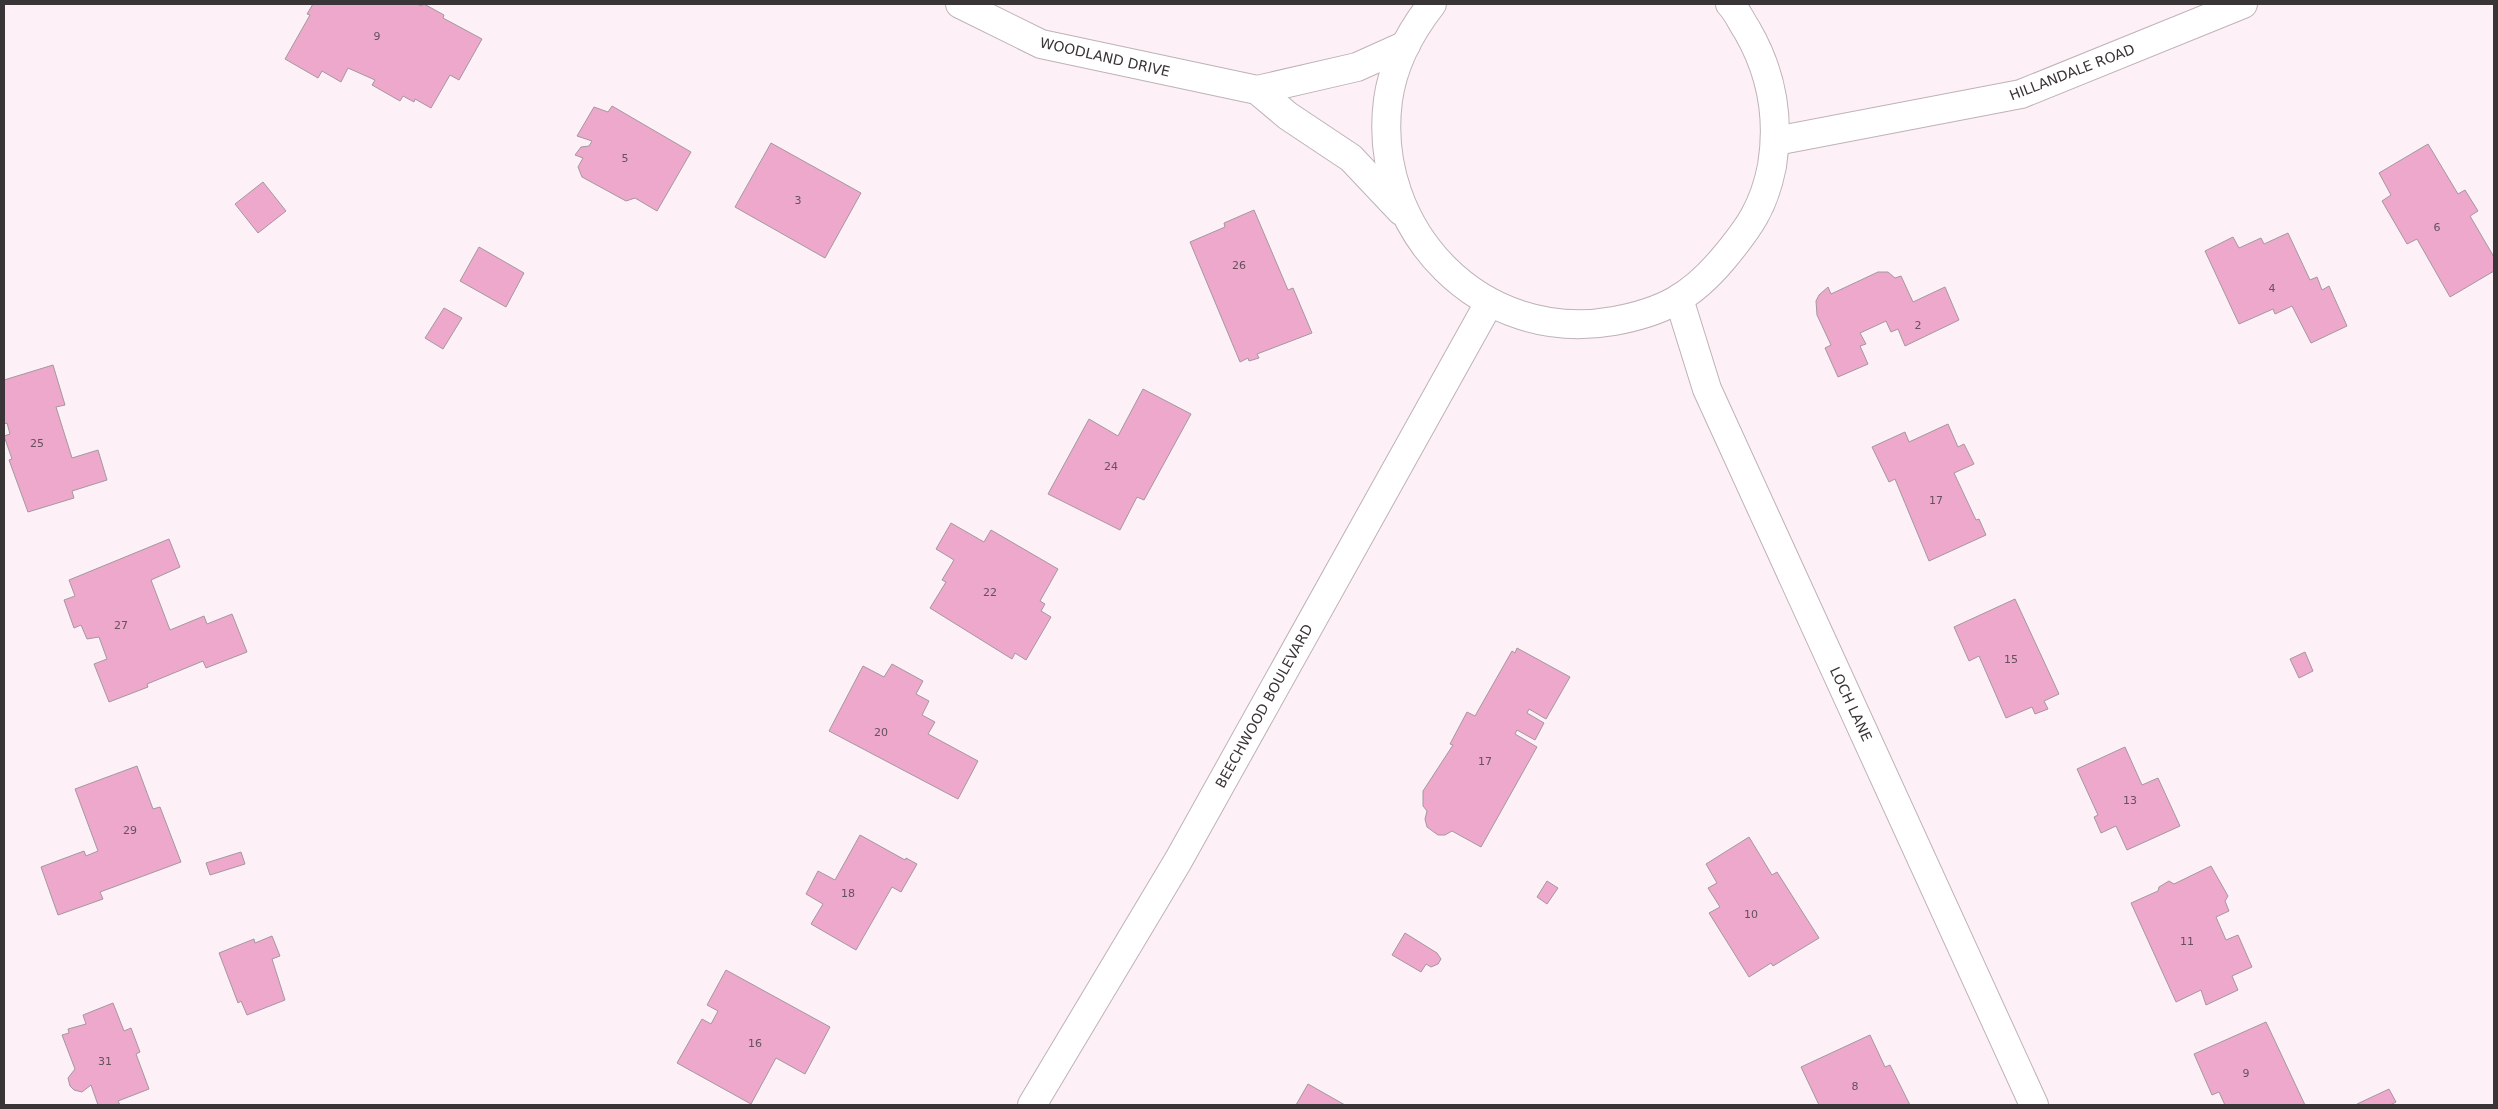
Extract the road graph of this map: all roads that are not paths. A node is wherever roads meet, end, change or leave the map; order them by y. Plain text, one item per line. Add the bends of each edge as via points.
1 (960, 4) edge
2 (1432, 4) edge
3 (1730, 4) edge
4 (2243, 4) edge
5 (1406, 45) junction
6 (1257, 90) junction
7 (1776, 141) junction
8 (1405, 215) junction
9 (1679, 299) junction
10 (1489, 303) junction
11 (1032, 1105) edge
12 (2034, 1105) edge

1 - 6 street, WOODLAND DRIVE via 1040,44
2 - 5 street via 1415,26
3 - 7 street via 1761,54 1773,93
4 - 7 street, HILLANDALE ROAD via 2020,94
5 - 6 street, WOODLAND DRIVE via 1357,66
5 - 8 street via 1398,60 1388,100 1387,152
6 - 8 street, WOODLAND DRIVE via 1288,116 1351,158
7 - 9 street via 1768,187 1750,228 1704,282
8 - 10 street via 1418,238 1455,279
9 - 10 street via 1645,315 1588,325 1541,322
9 - 12 street, LOCH LANE via 1707,389
10 - 11 street, BEECHWOOD BOULEVARD via 1178,862

